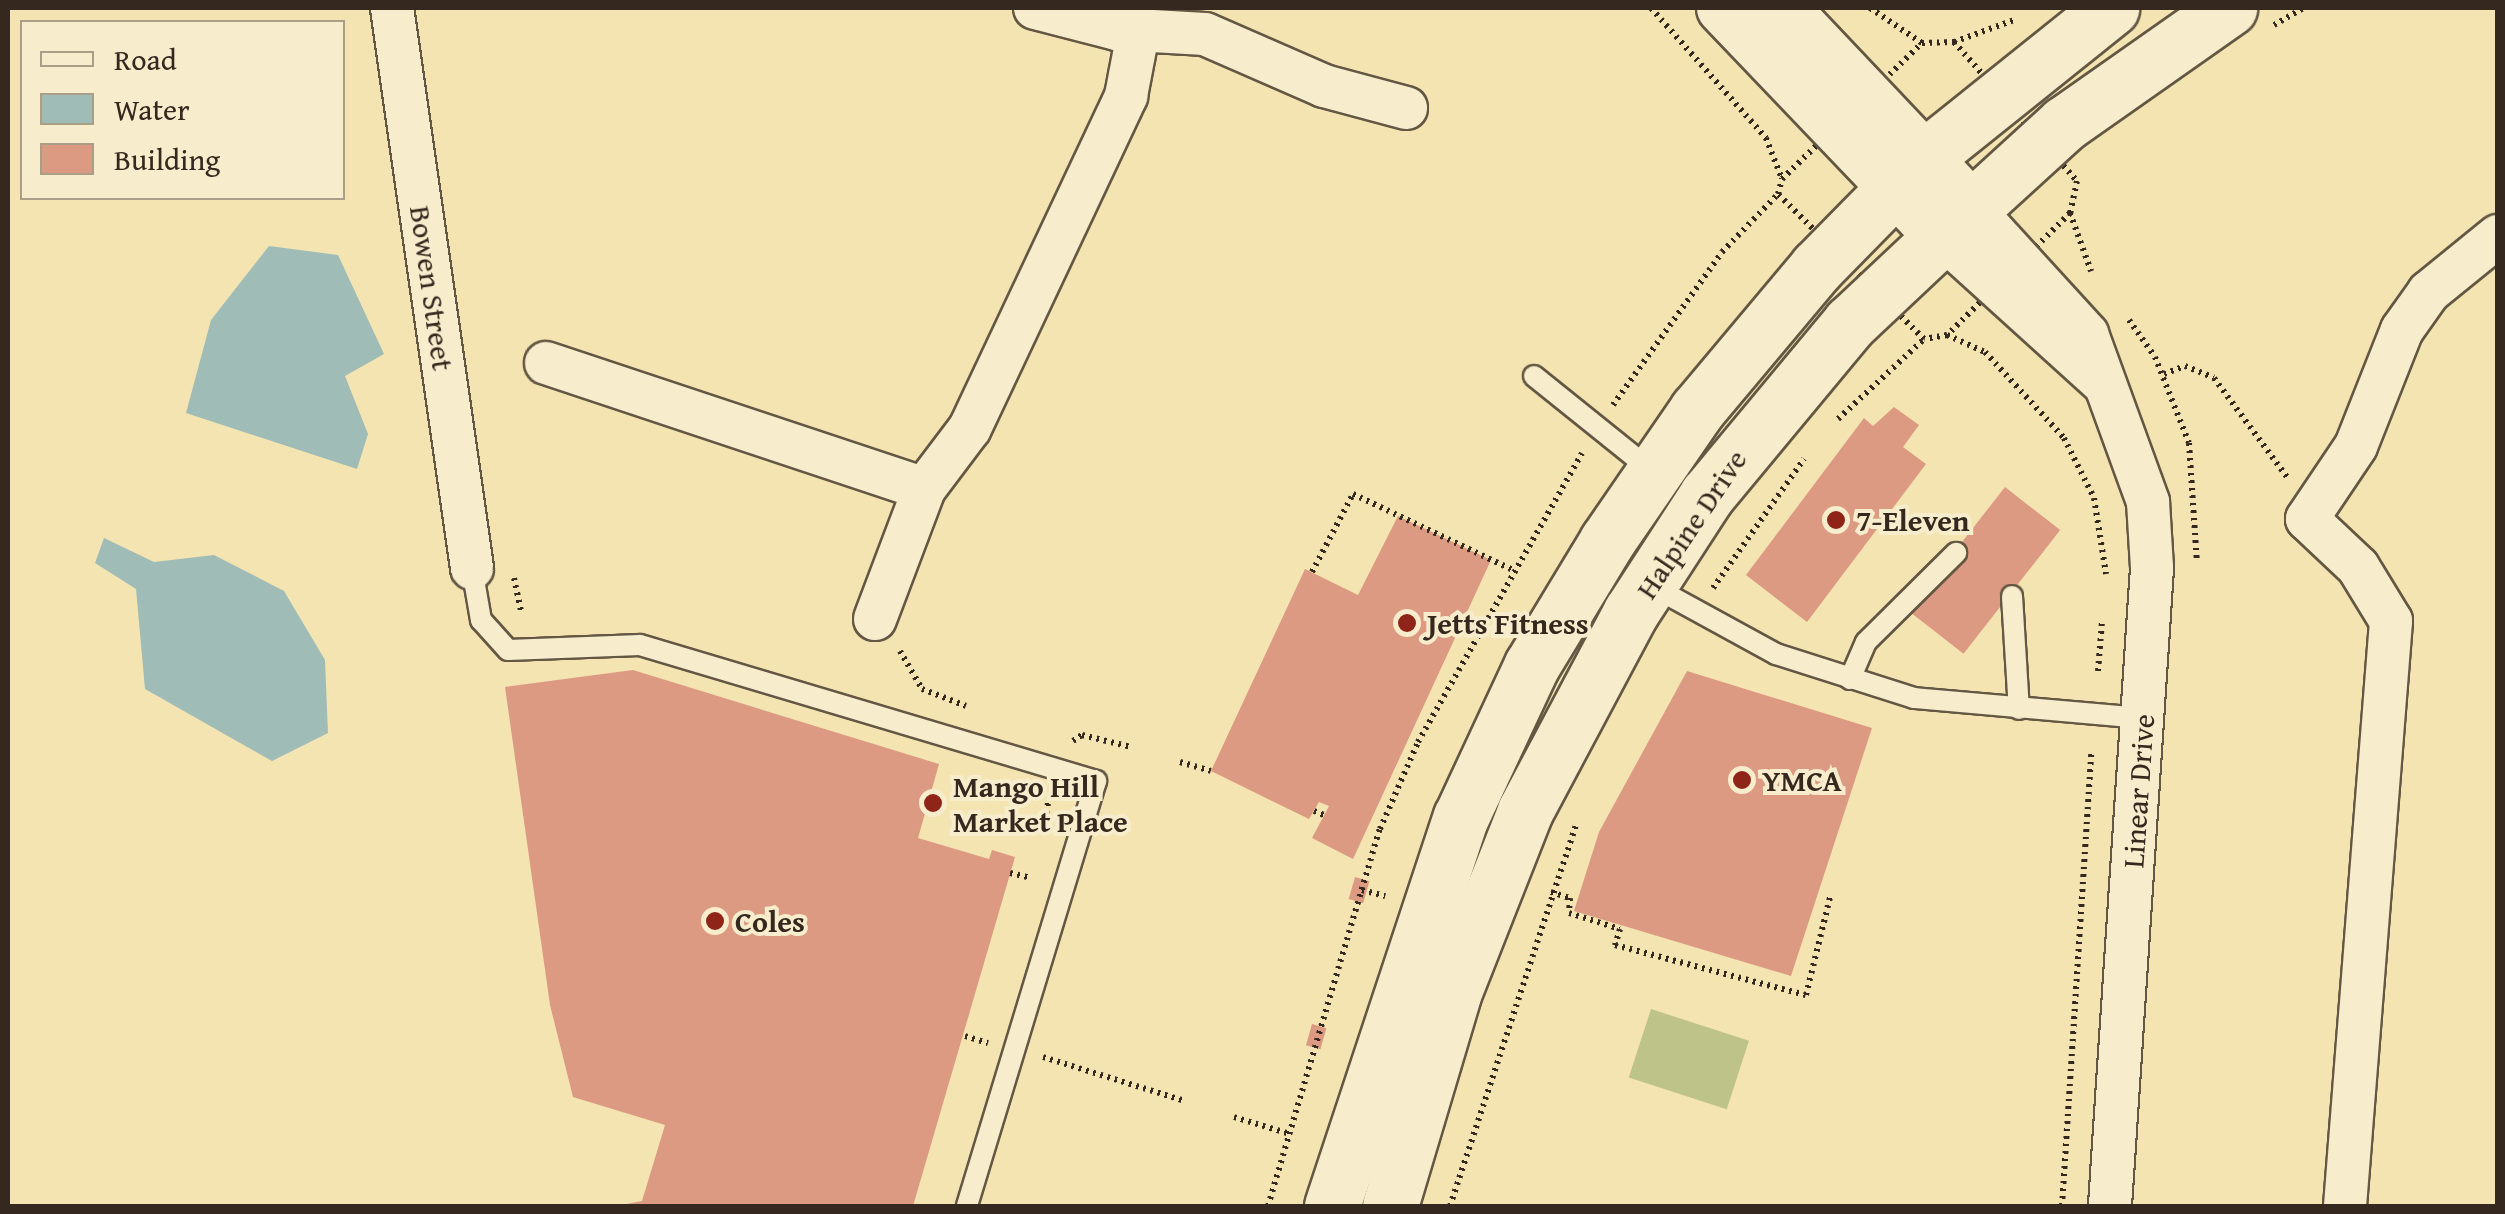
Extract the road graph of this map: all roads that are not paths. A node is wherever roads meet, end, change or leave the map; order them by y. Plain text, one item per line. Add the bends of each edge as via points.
1 (392, 8) edge
2 (1035, 8) edge
3 (1723, 8) edge
4 (1783, 8) edge
5 (2111, 8) edge
6 (2229, 8) edge
7 (1139, 28) junction
8 (1406, 108) dead end
9 (1908, 174) junction
10 (1957, 222) junction
11 (2498, 236) edge
12 (546, 363) dead end
13 (1534, 376) dead end
14 (1653, 471) junction
15 (924, 489) junction
16 (1956, 553) dead end
17 (491, 564) joint
18 (1649, 584) junction
19 (2012, 596) dead end
20 (878, 614) road end
21 (1850, 679) junction
22 (2019, 708) junction
23 (2143, 718) junction
24 (967, 1206) edge
25 (1332, 1206) edge
26 (1390, 1206) edge
27 (2110, 1206) edge
28 (2345, 1206) edge

1 - 17 street, Bowen Street
2 - 7 street
3 - 9 street
4 - 9 street
5 - 9 main road, Halpine Drive
6 - 10 main road, Halpine Drive via 2064,124
7 - 8 street via 1204,34 1324,86
7 - 15 street via 1126,96 970,428
9 - 10 street
9 - 14 main road, Halpine Drive via 1783,304
10 - 18 main road, Halpine Drive via 1787,392
10 - 23 street, Linear Drive via 2104,384 2148,502
11 - 28 street via 2429,292 2402,330 2373,413 2307,519 2358,568 2391,621
12 - 15 street
13 - 14 lane via 1601,422
14 - 25 main road, Halpine Drive via 1532,665 1461,817
15 - 20 street
16 - 21 lane via 1866,642
17 - 24 lane via 482,620 508,650 640,645 1096,782
18 - 21 lane via 1693,614
18 - 26 main road, Halpine Drive via 1518,828 1453,994
19 - 22 lane
21 - 22 lane via 1914,698
22 - 23 lane
23 - 27 street, Linear Drive

